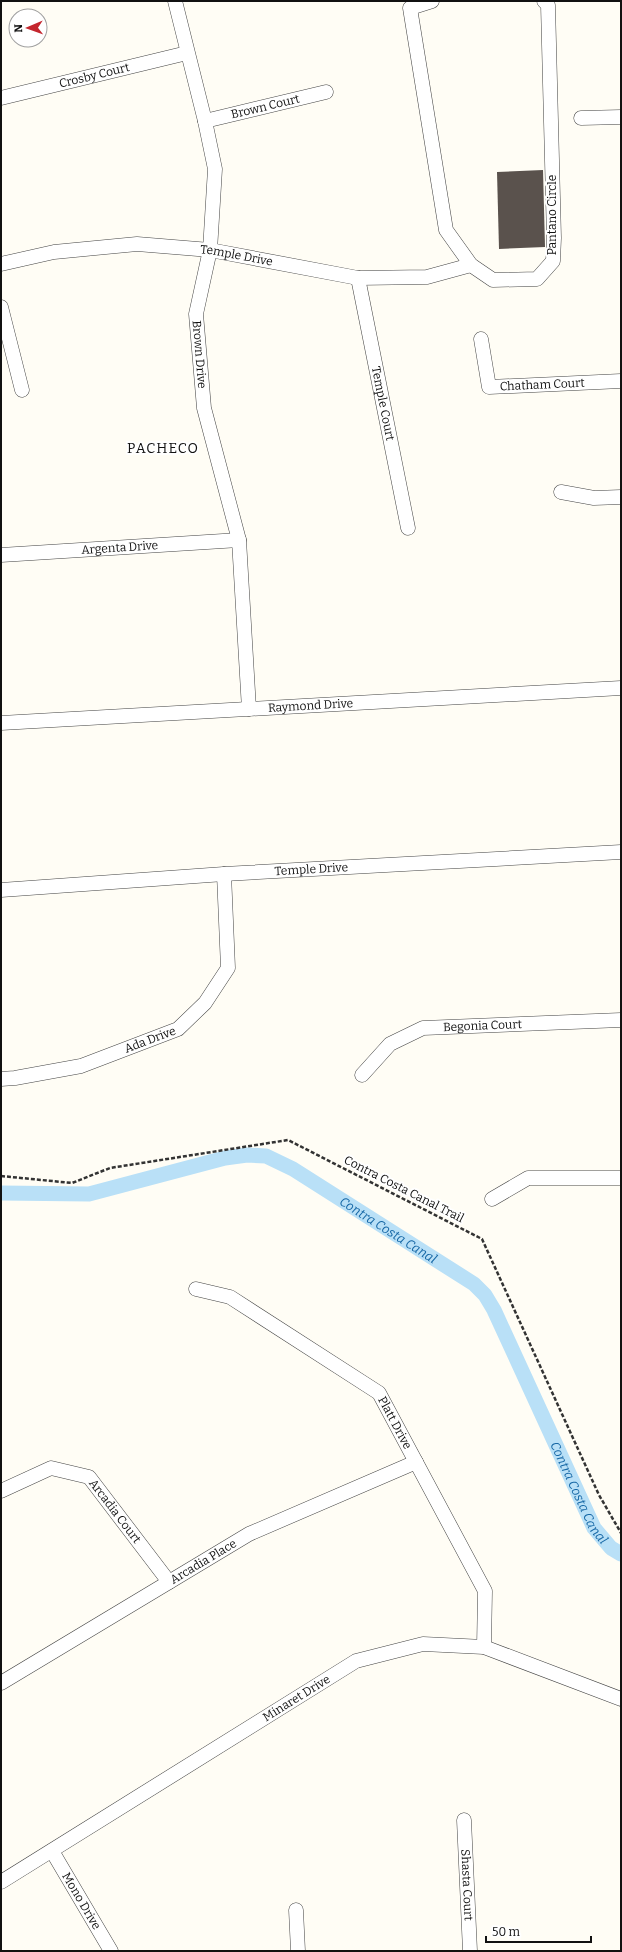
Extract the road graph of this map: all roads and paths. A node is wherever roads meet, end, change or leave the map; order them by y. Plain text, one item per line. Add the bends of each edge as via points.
1 (175, 1) edge
2 (432, 1) edge
3 (544, 1) edge
4 (187, 53) junction
5 (326, 92) dead end
6 (1, 98) edge
7 (621, 116) edge
8 (581, 118) dead end
9 (206, 121) junction
10 (210, 250) junction
11 (1, 264) edge
12 (471, 265) junction
13 (358, 278) junction
14 (1, 307) edge
15 (480, 339) dead end
16 (621, 381) edge
17 (22, 390) dead end
18 (561, 492) dead end
19 (621, 497) edge
20 (408, 528) dead end
21 (239, 540) junction
22 (1, 556) edge
23 (621, 688) edge
24 (248, 709) junction
25 (1, 723) edge
26 (621, 852) edge
27 (224, 874) junction
28 (1, 890) edge
29 (621, 1020) edge
30 (362, 1075) dead end
31 (1, 1079) edge
32 (1, 1176) edge
33 (621, 1178) edge
34 (492, 1199) dead end
35 (196, 1289) dead end
36 (416, 1462) junction
37 (1, 1491) edge
38 (621, 1533) edge
39 (169, 1582) junction
40 (484, 1646) junction
41 (1, 1683) edge
42 (621, 1699) edge
43 (464, 1820) dead end
44 (52, 1851) junction
45 (1, 1882) edge
46 (296, 1910) dead end
47 (111, 1951) edge
48 (298, 1951) edge
49 (470, 1951) edge

1 - 4 street, Brown Drive
2 - 12 street, Pantano Circle via 410,8 422,90 446,230
3 - 12 street, Pantano Circle via 548,5 553,261 537,279 493,280
4 - 6 street, Crosby Court
4 - 9 street, Brown Drive
5 - 9 street, Brown Court
7 - 8 street
9 - 10 street, Brown Drive via 215,169
10 - 11 street, Temple Drive via 137,244 54,252
10 - 13 street, Temple Drive
10 - 21 street, Brown Drive via 196,314 204,408
12 - 13 street, Temple Drive via 427,277
13 - 20 street, Temple Court
14 - 17 street
15 - 16 street, Chatham Court via 489,387
18 - 19 street via 594,498
21 - 22 street, Argenta Drive
21 - 24 street, Brown Drive
23 - 24 street, Raymond Drive
24 - 25 street, Raymond Drive
26 - 27 street, Temple Drive
27 - 28 street, Temple Drive
27 - 31 street, Ada Drive via 228,968 205,1003 178,1028 81,1066
29 - 30 street, Begonia Court via 423,1028 390,1044
32 - 38 path, Contra Costa Canal Trail via 72,1183 110,1168 288,1140 482,1239 599,1496
33 - 34 street via 528,1178
35 - 36 street, Platt Drive via 230,1297 378,1393
36 - 39 street, Arcadia Place via 250,1534
36 - 40 street, Platt Drive via 485,1591
37 - 39 street, Arcadia Court via 51,1468 89,1477
39 - 41 street, Arcadia Place
40 - 42 street, Minaret Drive
40 - 44 street, Minaret Drive via 422,1644 356,1661
43 - 49 street, Shasta Court
44 - 45 street, Minaret Drive
44 - 47 street, Mono Drive
46 - 48 street

